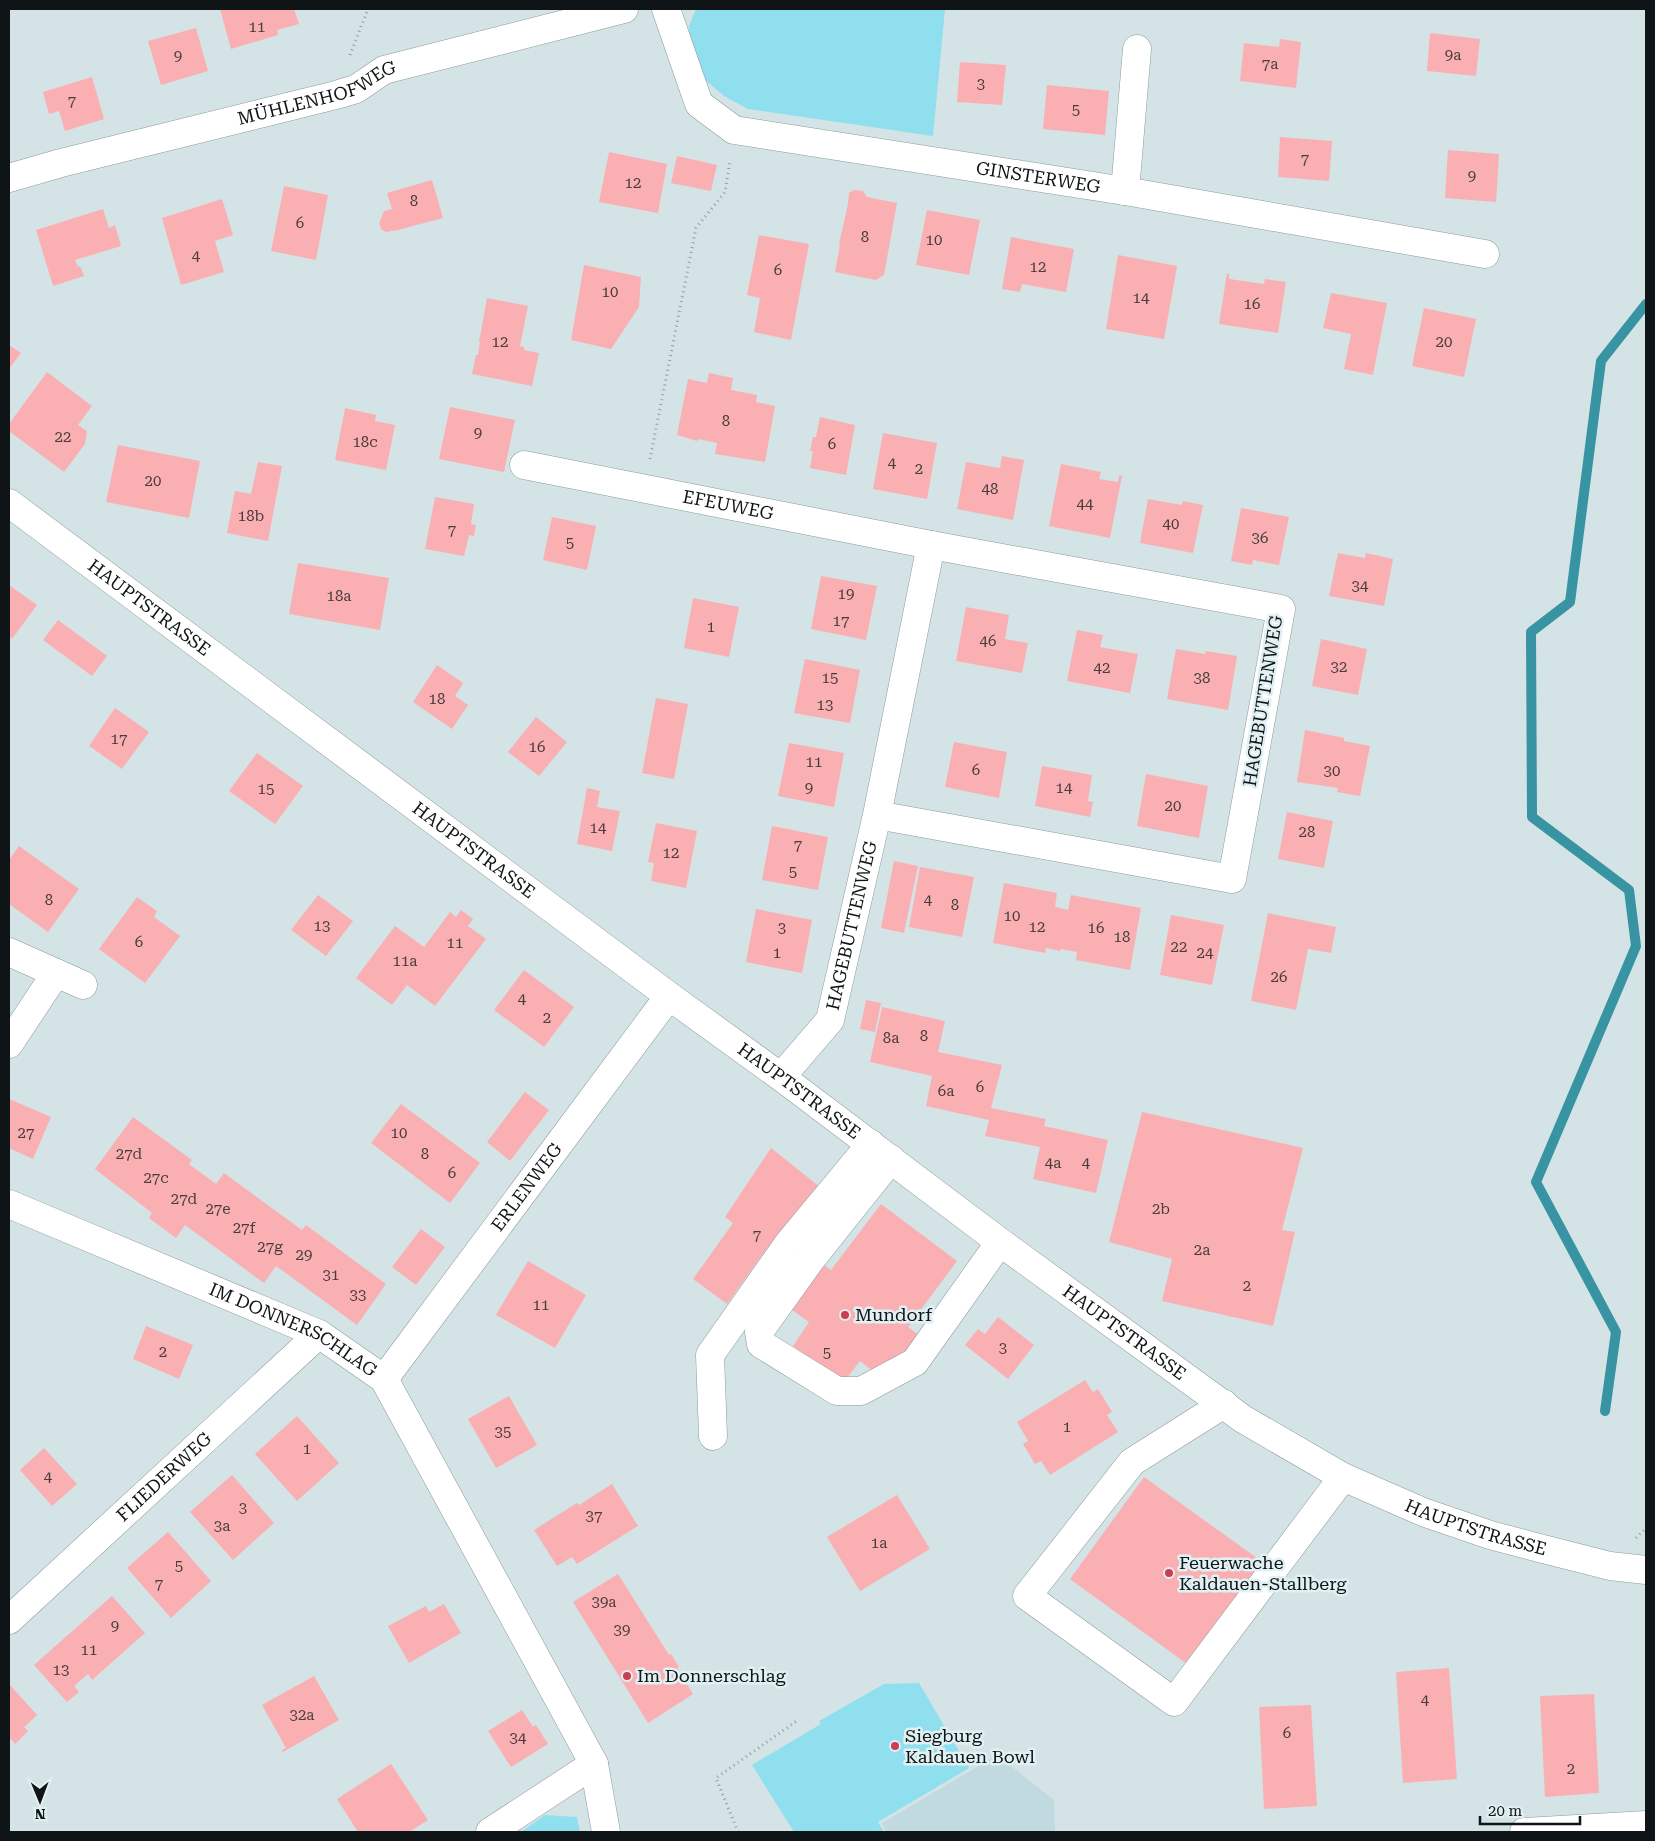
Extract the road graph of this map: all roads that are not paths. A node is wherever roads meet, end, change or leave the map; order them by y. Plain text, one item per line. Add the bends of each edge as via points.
1 (624, 9) edge
2 (666, 9) edge
3 (1137, 49) dead end
4 (9, 178) edge
5 (1125, 191) junction
6 (1485, 254) dead end
7 (524, 465) dead end
8 (9, 503) edge
9 (931, 545) junction
10 (877, 815) junction
11 (9, 952) edge
12 (56, 973) junction
13 (83, 985) dead end
14 (669, 996) junction
15 (9, 1044) edge
16 (781, 1077) junction
17 (881, 1152) junction
18 (9, 1204) edge
19 (1000, 1242) junction
20 (320, 1334) junction
21 (384, 1380) junction
22 (1224, 1404) junction
23 (713, 1436) dead end
24 (1343, 1477) junction
25 (1646, 1570) edge
26 (9, 1620) edge
27 (594, 1764) junction
28 (1646, 1825) edge
29 (490, 1832) edge
30 (606, 1832) edge
31 (1524, 1832) edge

1 - 4 street, MÜHLENHOFWEG via 384,70 356,90
2 - 5 street, GINSTERWEG via 699,104 734,130
3 - 5 street
5 - 6 street, GINSTERWEG
7 - 9 street, EFEUWEG
8 - 14 street, HAUPTSTRASSE
9 - 10 street, HAGEBUTTENWEG
9 - 10 street, HAGEBUTTENWEG via 1281,609 1232,879
10 - 16 street, HAGEBUTTENWEG via 830,1020
11 - 12 street
12 - 13 street
12 - 15 street
14 - 16 street, HAUPTSTRASSE
14 - 21 street, ERLENWEG
16 - 17 street, HAUPTSTRASSE
17 - 19 street, HAUPTSTRASSE
17 - 19 street via 759,1332 761,1344 837,1391 861,1391 915,1362
17 - 23 street via 788,1244 710,1355
18 - 20 street, IM DONNERSCHLAG
19 - 22 street, HAUPTSTRASSE
20 - 21 street, IM DONNERSCHLAG
20 - 26 street, FLIEDERWEG
21 - 27 street, IM DONNERSCHLAG
22 - 24 street, HAUPTSTRASSE
22 - 24 street via 1132,1462 1027,1596 1174,1702
24 - 25 street, HAUPTSTRASSE via 1423,1512 1490,1535 1610,1566
27 - 29 street
27 - 30 street, IM DONNERSCHLAG
28 - 31 street

